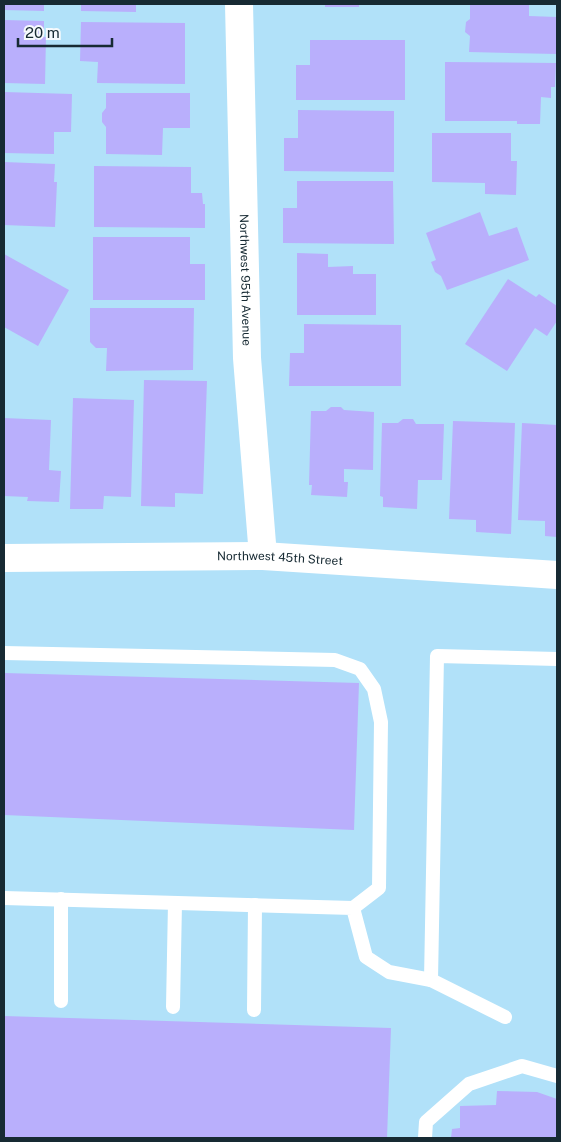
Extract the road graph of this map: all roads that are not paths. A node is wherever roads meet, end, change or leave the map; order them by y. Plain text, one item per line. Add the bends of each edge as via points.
1 (240, 4) edge
2 (263, 556) junction
3 (4, 558) edge
4 (557, 575) edge
5 (4, 654) edge
6 (557, 658) edge
7 (4, 898) edge
8 (61, 899) junction
9 (175, 903) junction
10 (255, 905) junction
11 (352, 908) junction
12 (432, 980) junction
13 (61, 1001) dead end
14 (173, 1007) dead end
15 (254, 1010) dead end
16 (505, 1017) dead end
17 (557, 1076) edge
18 (425, 1138) edge

1 - 2 street, Northwest 95th Avenue via 247,358
2 - 3 street, Northwest 45th Street
2 - 4 street, Northwest 45th Street
5 - 11 lane via 335,660 360,669 374,688 382,722 378,888
6 - 12 lane via 437,656
7 - 8 lane
8 - 9 lane
8 - 13 lane
9 - 10 lane
9 - 14 lane
10 - 11 lane
10 - 15 lane
11 - 12 lane via 366,957 389,972
12 - 16 lane
17 - 18 lane via 522,1066 470,1084 426,1122

